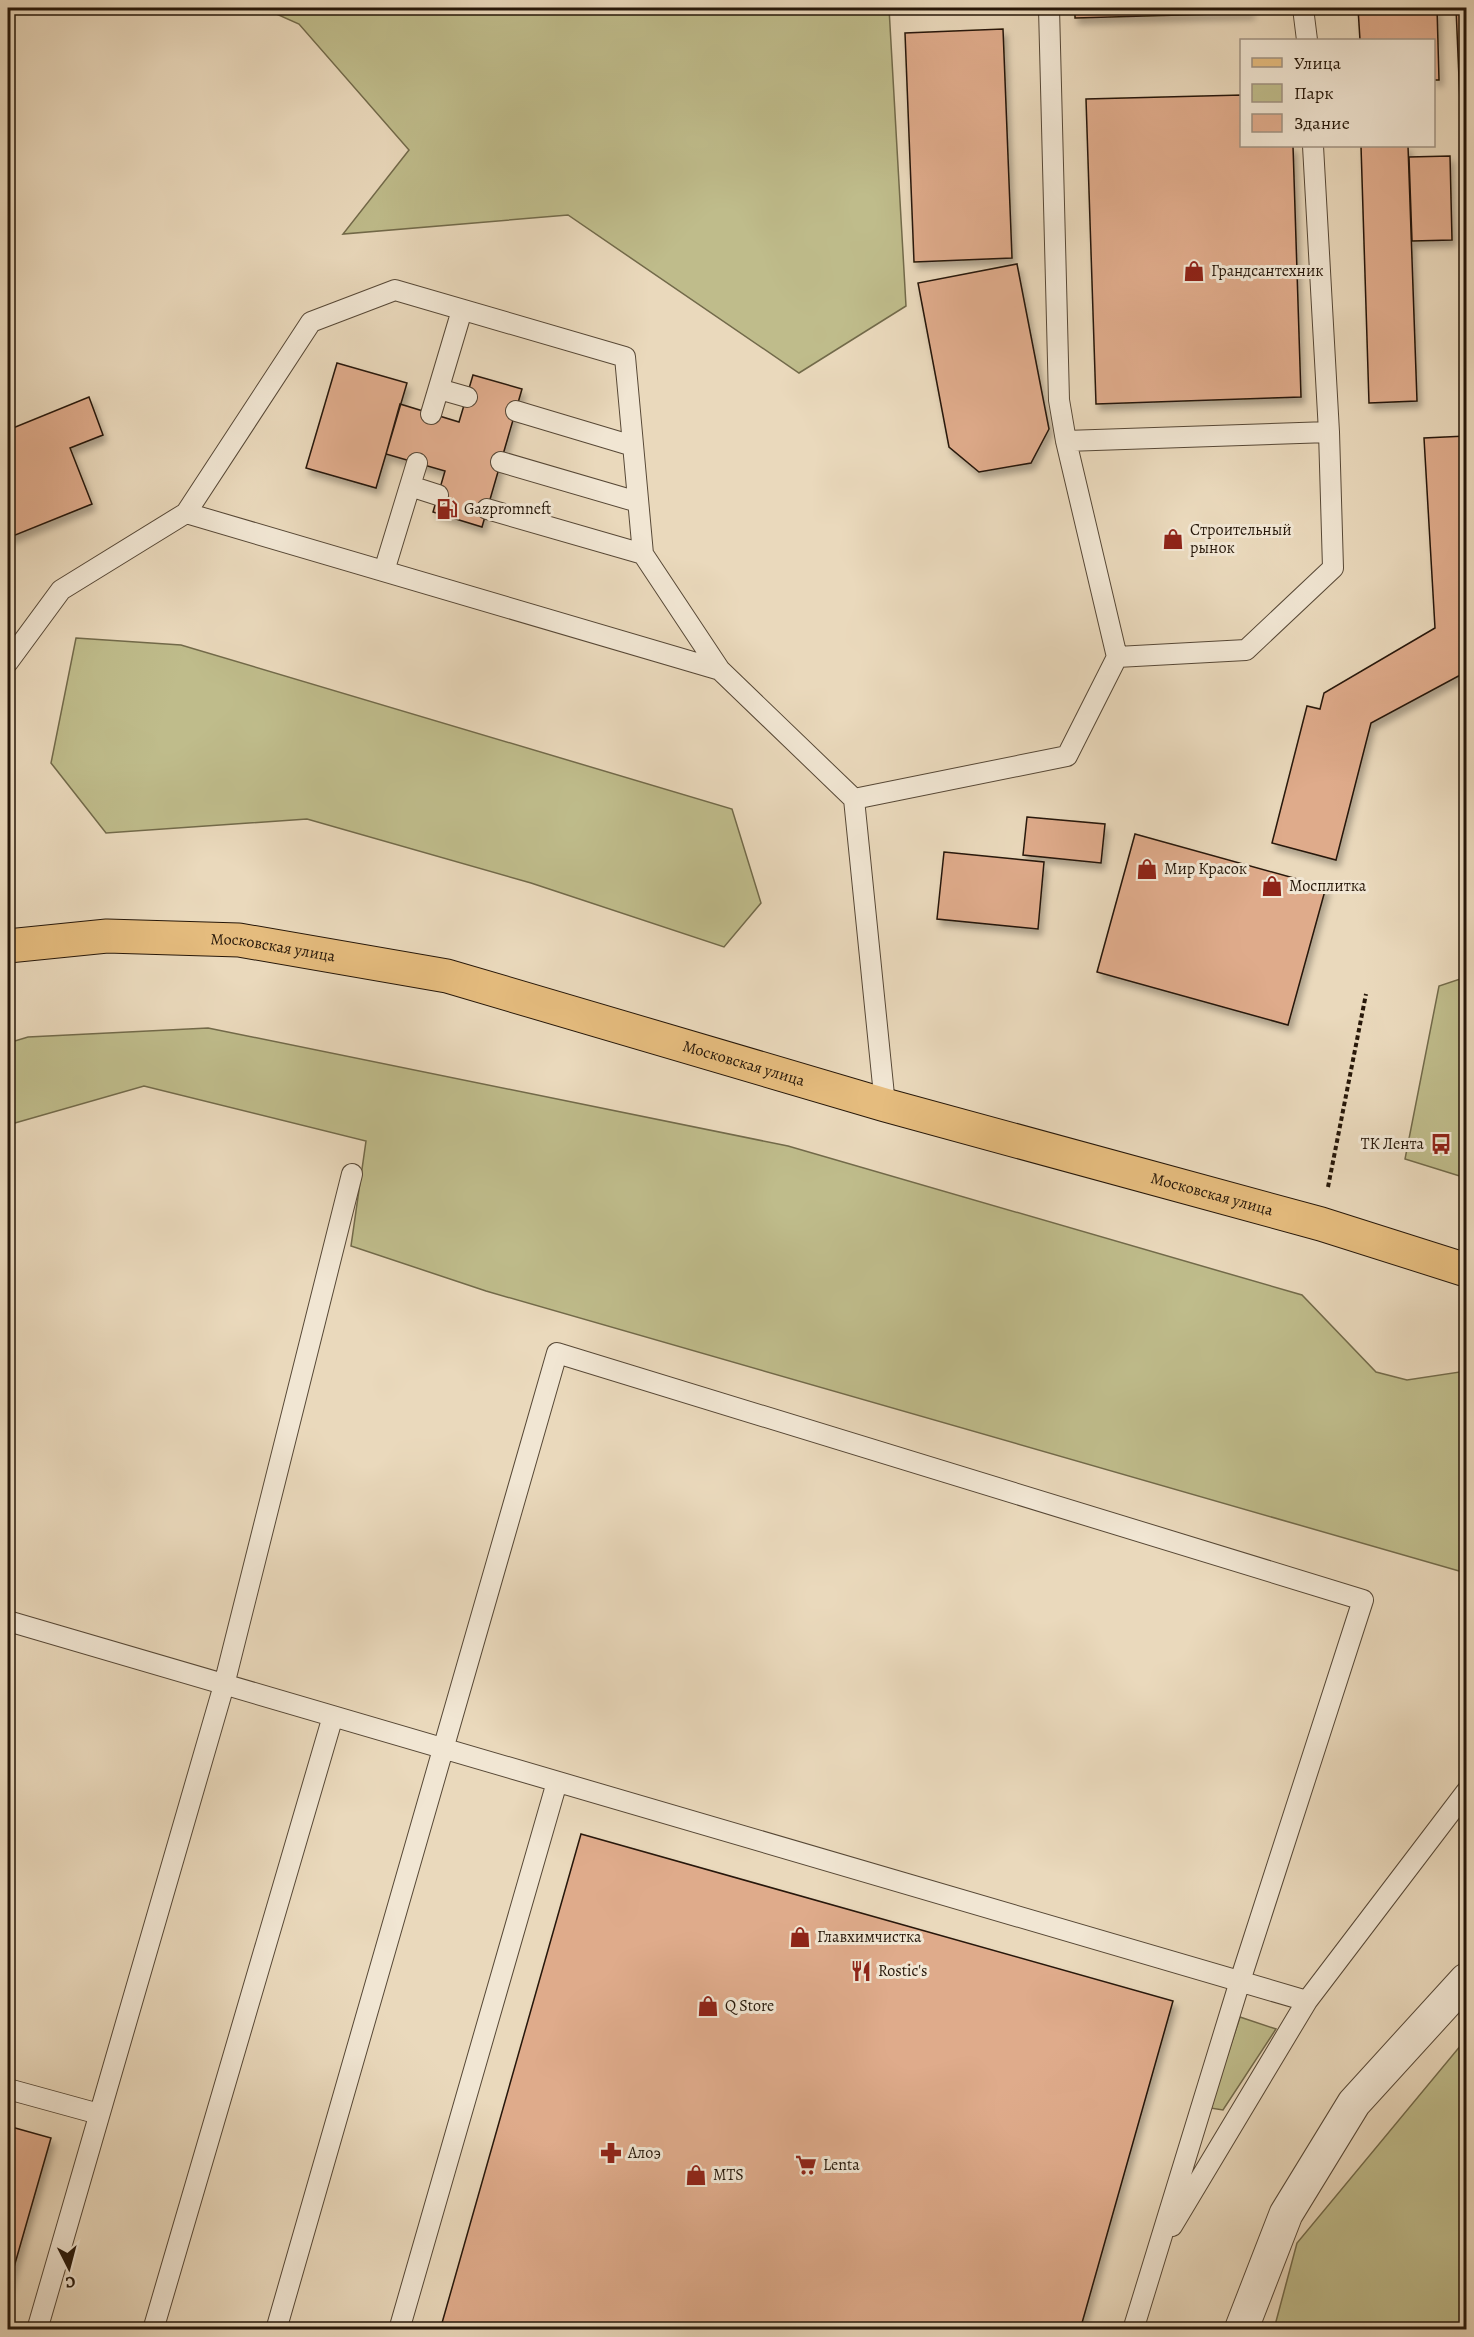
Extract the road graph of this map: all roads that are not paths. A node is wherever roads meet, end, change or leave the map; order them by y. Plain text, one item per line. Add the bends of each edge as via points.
1 (1048, 8) edge
2 (1303, 8) edge
3 (1306, 39) edge
4 (1312, 147) edge
5 (462, 310) junction
6 (439, 388) junction
7 (467, 397) dead end
8 (516, 411) dead end
9 (431, 414) dead end
10 (1329, 432) junction
11 (1066, 441) junction
12 (633, 446) junction
13 (501, 462) dead end
14 (417, 463) dead end
15 (410, 486) junction
16 (438, 495) dead end
17 (638, 502) junction
18 (487, 509) dead end
19 (186, 513) junction
20 (643, 554) junction
21 (384, 572) junction
22 (1118, 657) junction
23 (8, 662) edge
24 (720, 670) junction
25 (854, 799) junction
26 (8, 946) edge
27 (885, 1105) junction
28 (352, 1174) dead end
29 (1467, 1270) edge
30 (8, 1621) edge
31 (224, 1685) junction
32 (333, 1716) junction
33 (443, 1748) junction
34 (557, 1782) junction
35 (1467, 1792) edge
36 (1467, 1980) edge
37 (1240, 1981) junction
38 (1307, 2001) junction
39 (8, 2089) edge
40 (99, 2114) junction
41 (1156, 2253) junction
42 (37, 2330) edge
43 (153, 2330) edge
44 (276, 2330) edge
45 (399, 2330) edge
46 (1133, 2330) edge
47 (1241, 2330) edge

1 - 11 lane via 1059,400
2 - 3 lane
4 - 10 lane
5 - 6 lane
5 - 12 lane via 625,357
5 - 19 lane via 395,290 311,322
6 - 7 lane
6 - 9 lane
8 - 12 lane
10 - 11 lane
10 - 22 lane via 1333,568 1246,650
11 - 22 lane
12 - 17 lane
13 - 17 lane
14 - 15 lane
15 - 16 lane
15 - 21 lane
17 - 20 lane
18 - 20 lane
19 - 21 lane
19 - 23 lane via 62,590
20 - 24 lane
21 - 24 lane
22 - 25 lane via 1067,756
24 - 25 lane
25 - 27 lane
26 - 27 main road, Московская улица via 107,936 239,940 447,975
27 - 29 main road, Московская улица via 1321,1224
28 - 31 lane
30 - 31 lane
31 - 32 lane
31 - 40 lane
32 - 33 lane
32 - 43 lane
33 - 34 lane
33 - 37 lane via 557,1353 1363,1600
33 - 44 lane
34 - 37 lane
34 - 45 lane
35 - 38 lane
36 - 47 street via 1354,2103 1286,2214
37 - 38 lane
37 - 41 lane
38 - 41 lane
39 - 40 lane
40 - 42 lane
41 - 46 lane

